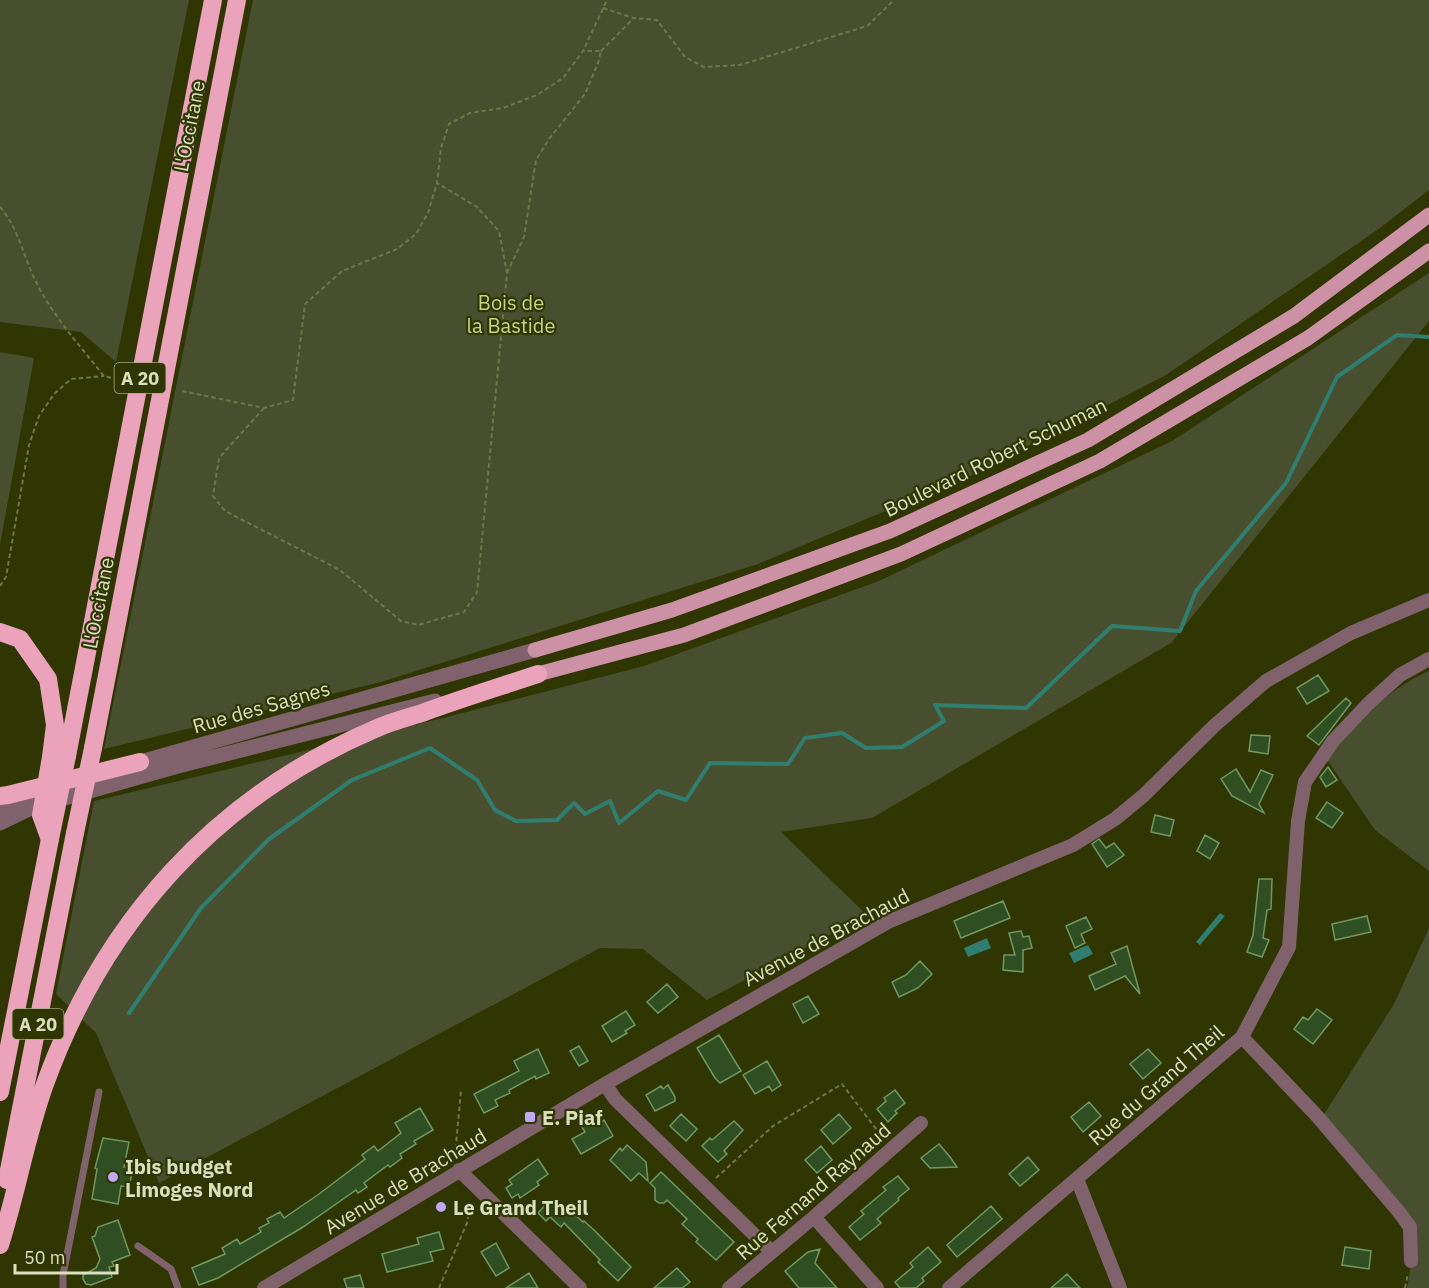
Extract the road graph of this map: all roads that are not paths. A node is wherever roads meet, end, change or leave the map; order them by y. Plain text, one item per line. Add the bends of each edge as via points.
1 (213, 0) edge
2 (237, 0) edge
3 (1429, 215) edge
4 (1429, 250) edge
5 (1429, 600) edge
6 (0, 632) edge
7 (535, 650) joint
8 (1429, 659) edge
9 (538, 674) junction
10 (59, 756) junction
11 (140, 762) junction
12 (0, 796) edge
13 (0, 812) edge
14 (0, 823) edge
15 (1242, 1036) junction
16 (605, 1084) junction
17 (0, 1092) edge
18 (99, 1092) dead end
19 (921, 1123) dead end
20 (459, 1170) junction
21 (1077, 1179) junction
22 (0, 1214) edge
23 (814, 1217) junction
24 (0, 1245) edge
25 (138, 1246) dead end
26 (771, 1251) junction
27 (1411, 1261) dead end
28 (63, 1288) edge
29 (178, 1288) edge
30 (264, 1288) edge
31 (580, 1288) edge
32 (729, 1288) edge
33 (877, 1288) edge
34 (950, 1288) edge
35 (1120, 1288) edge

1 - 10 highway, L'Occitane / A 20
2 - 22 highway, L'Occitane / A 20, bridge
3 - 7 main road, Boulevard Robert Schuman via 1294,316 1088,440 890,531 672,610
4 - 9 main road via 1308,338 1100,461 880,562 684,635
5 - 16 street, Avenue de Brachaud via 1351,633 1266,681 1143,796 1073,845 890,921
6 - 10 highway via 20,639 48,679
7 - 11 street, Rue des Sagnes
8 - 15 street, Rue du Grand Theil via 1401,675 1368,704 1333,741 1305,782 1298,821 1289,947
9 - 14 street, Rue des Sagnes via 178,766 33,807
9 - 24 highway via 377,728 341,744 280,778 189,852 120,934 90,983 45,1084
10 - 17 highway, L'Occitane / A 20, bridge via 50,839
11 - 12 highway
11 - 13 street, Rue des Sagnes via 26,798
15 - 21 street, Rue du Grand Theil
15 - 27 street via 1399,1212 1410,1227
16 - 20 street, Avenue de Brachaud
16 - 26 street via 615,1099
18 - 28 lane
19 - 23 street, Rue Fernand Raynaud
20 - 30 street, Avenue de Brachaud
20 - 31 street
21 - 34 street, Rue du Grand Theil
21 - 35 street
23 - 26 street, Rue Fernand Raynaud
23 - 33 street
25 - 29 lane via 171,1269
26 - 32 street, Rue Fernand Raynaud

